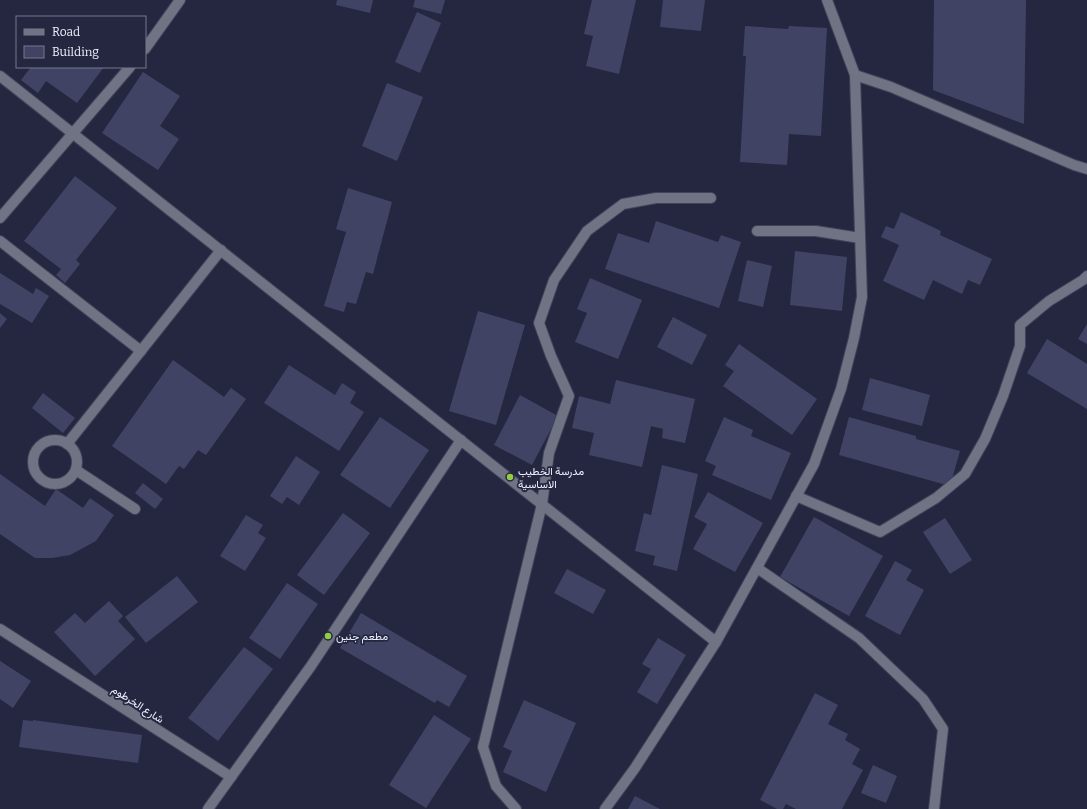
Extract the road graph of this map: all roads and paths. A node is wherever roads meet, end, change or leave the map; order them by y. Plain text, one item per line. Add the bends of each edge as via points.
1 (180, 0) edge
2 (827, 0) edge
3 (146, 48) edge
4 (129, 68) edge
5 (855, 75) junction
6 (0, 76) edge
7 (73, 134) junction
8 (1087, 169) edge
9 (711, 198) dead end
10 (0, 218) edge
11 (757, 231) dead end
12 (860, 238) junction
13 (0, 241) edge
14 (221, 250) junction
15 (1087, 276) edge
16 (141, 351) junction
17 (461, 440) junction
18 (67, 444) junction
19 (76, 470) junction
20 (796, 496) junction
21 (542, 504) junction
22 (135, 509) dead end
23 (757, 568) junction
24 (0, 629) edge
25 (716, 642) junction
26 (231, 777) junction
27 (208, 809) edge
28 (516, 809) edge
29 (605, 809) edge
30 (934, 809) edge

1 - 3 street
2 - 5 street
4 - 7 street
5 - 8 street via 891,87
5 - 12 street
6 - 7 street
7 - 10 street
7 - 14 street
9 - 21 street via 656,198 623,204 587,231 554,280 539,323 569,396 549,453
11 - 12 street via 816,231
12 - 20 street via 862,297 854,338 841,389 814,464
13 - 16 street
14 - 16 street
14 - 17 street
15 - 20 street via 1048,301 1020,325 1020,346 985,439 965,474 936,498 880,532
16 - 18 street
17 - 21 street
17 - 26 street via 311,666
18 - 19 street via 76,456
18 - 19 street via 54,440 41,446 34,458 36,472 46,482 60,484 67,481
19 - 22 street
20 - 23 street
21 - 25 street
21 - 28 street via 483,747 496,786
23 - 25 street
23 - 30 street via 859,638 923,699 943,729
24 - 26 street, شارع الخرطوم
25 - 29 street via 635,768
26 - 27 street

